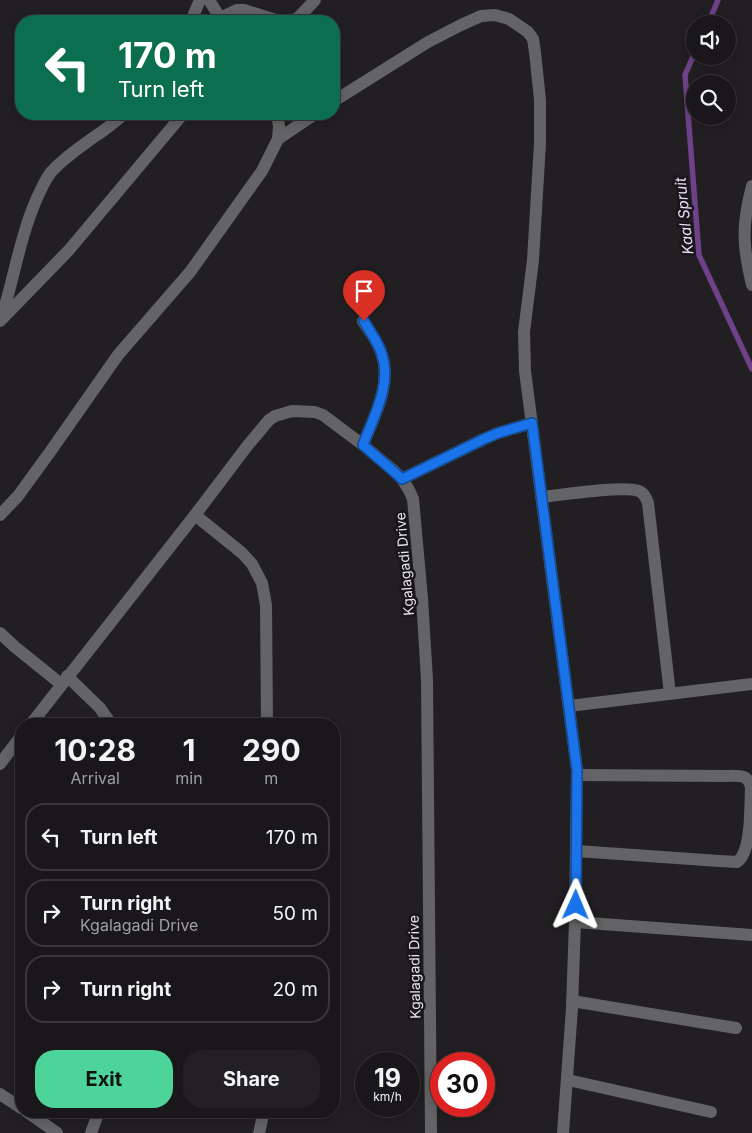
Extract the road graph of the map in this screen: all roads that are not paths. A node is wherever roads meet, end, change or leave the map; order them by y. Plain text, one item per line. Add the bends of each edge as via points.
1 (200, 0) edge
2 (209, 0) edge
3 (315, 0) edge
4 (194, 15) edge
5 (218, 15) edge
6 (228, 15) edge
7 (260, 15) edge
8 (300, 15) edge
9 (340, 97) edge
10 (116, 120) edge
11 (178, 120) edge
12 (278, 120) edge
13 (306, 120) edge
14 (278, 139) junction
15 (752, 186) edge
16 (752, 285) edge
17 (0, 321) edge
18 (364, 321) dead end
19 (532, 423) junction
20 (363, 445) junction
21 (402, 479) junction
22 (542, 497) junction
23 (0, 515) edge
24 (195, 515) junction
25 (0, 634) edge
26 (64, 680) junction
27 (752, 684) edge
28 (670, 694) junction
29 (569, 706) junction
30 (36, 718) edge
31 (107, 718) edge
32 (267, 718) edge
33 (15, 744) edge
34 (0, 764) edge
35 (577, 775) junction
36 (577, 851) junction
37 (575, 922) junction
38 (752, 935) edge
39 (572, 1001) junction
40 (736, 1028) dead end
41 (568, 1080) junction
42 (0, 1094) edge
43 (15, 1104) edge
44 (711, 1112) dead end
45 (36, 1118) edge
46 (96, 1118) edge
47 (262, 1118) edge
48 (57, 1133) edge
49 (91, 1133) edge
50 (259, 1133) edge
51 (431, 1133) edge
52 (563, 1133) edge

1 - 4 street
2 - 5 street
3 - 8 street
6 - 7 street via 244,10
9 - 19 street via 428,42 481,16 500,16 533,38 540,100 540,143 524,348
10 - 17 street via 66,157 45,181 29,217
11 - 17 street via 69,250
12 - 14 street
13 - 14 street
14 - 23 street via 262,172 190,272 118,355 18,496
15 - 16 street via 744,231
18 - 20 street via 382,355 384,375 379,407
19 - 21 street via 484,439
19 - 22 street
20 - 21 street, Kgalagadi Drive
20 - 24 street, Kgalagadi Drive via 315,412 292,411 275,416 248,445
21 - 51 street, Kgalagadi Drive via 413,499 427,680
22 - 28 street via 621,489 645,496
22 - 29 street
24 - 26 street, Kgalagadi Drive
24 - 32 street via 242,553 262,582 266,605
25 - 26 street via 15,648
26 - 30 street, Kgalagadi Drive
26 - 31 street via 100,708
27 - 28 street
28 - 29 street
29 - 35 street
33 - 34 street
35 - 36 street
35 - 36 street via 745,777 751,788 748,843 744,856 737,862
36 - 37 street
37 - 38 street
37 - 39 street
39 - 40 street
39 - 41 street
41 - 44 street
41 - 52 street
42 - 43 street
45 - 48 street
46 - 49 street
47 - 50 street

